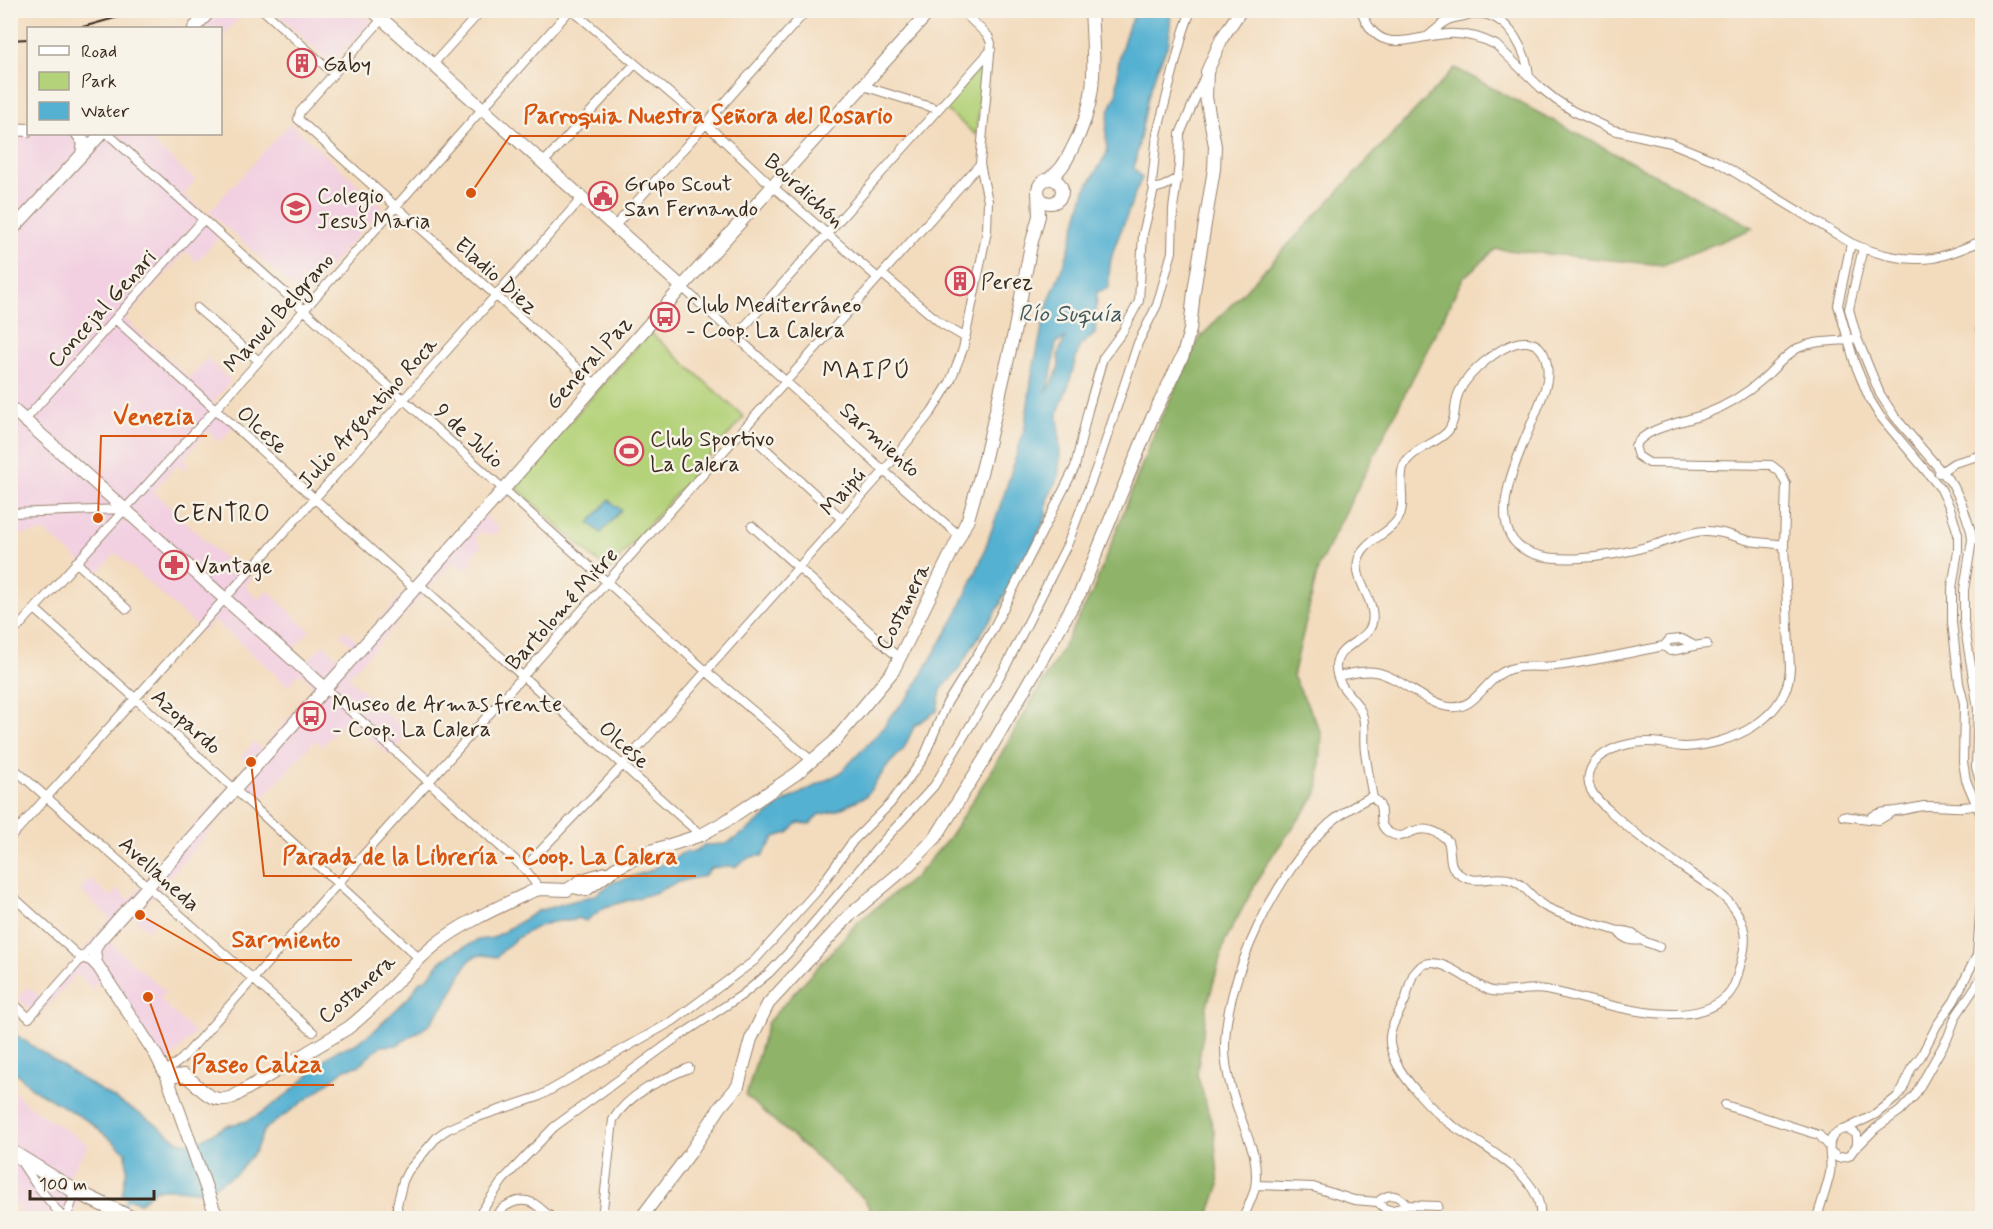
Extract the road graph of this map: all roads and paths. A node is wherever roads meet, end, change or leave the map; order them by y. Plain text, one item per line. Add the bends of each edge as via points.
1 (211, 10) edge
2 (262, 10) edge
3 (372, 10) edge
4 (482, 10) edge
5 (571, 10) edge
6 (807, 10) edge
7 (931, 10) edge
8 (961, 10) edge
9 (1091, 10) edge
10 (1191, 10) edge
11 (1241, 10) edge
12 (1361, 10) edge
13 (386, 15) edge
14 (195, 27) edge
15 (1425, 38) junction
16 (991, 50) junction
17 (433, 64) junction
18 (635, 64) junction
19 (1207, 72) junction
20 (334, 74) junction
21 (1529, 76) junction
22 (862, 86) junction
23 (483, 110) junction
24 (937, 110) junction
25 (706, 124) junction
26 (10, 129) edge
27 (27, 130) edge
28 (79, 135) edge
29 (100, 135) edge
30 (109, 135) edge
31 (82, 154) junction
32 (543, 163) junction
33 (980, 164) junction
34 (1061, 169) junction
35 (1048, 179) junction
36 (1177, 179) junction
37 (772, 186) junction
38 (1062, 186) junction
39 (1154, 189) junction
40 (1038, 193) junction
41 (582, 198) junction
42 (1054, 203) junction
43 (395, 208) junction
44 (1039, 216) junction
45 (203, 220) junction
46 (615, 227) junction
47 (10, 232) edge
48 (826, 233) junction
49 (1983, 242) edge
50 (1851, 243) junction
51 (1863, 248) junction
52 (880, 276) junction
53 (1842, 282) junction
54 (1854, 285) junction
55 (682, 287) junction
56 (494, 296) junction
57 (197, 308) dead end
58 (303, 310) junction
59 (115, 319) junction
60 (736, 336) junction
61 (966, 338) junction
62 (1857, 338) junction
63 (1847, 341) junction
64 (259, 361) junction
65 (786, 382) junction
66 (596, 385) junction
67 (404, 399) junction
68 (10, 407) edge
69 (214, 409) junction
70 (25, 420) junction
71 (744, 429) junction
72 (1983, 455) edge
73 (884, 471) junction
74 (1942, 471) junction
75 (1932, 478) junction
76 (504, 489) junction
77 (315, 498) junction
78 (125, 509) junction
79 (10, 513) edge
80 (841, 518) junction
81 (752, 526) dead end
82 (960, 536) junction
83 (1784, 544) junction
84 (76, 562) junction
85 (797, 568) junction
86 (609, 582) junction
87 (417, 586) junction
88 (225, 599) junction
89 (35, 609) junction
90 (127, 609) dead end
91 (10, 636) edge
92 (1966, 640) junction
93 (1707, 644) dead end
94 (1955, 644) junction
95 (900, 659) junction
96 (706, 671) junction
97 (1338, 675) junction
98 (523, 677) junction
99 (325, 688) junction
100 (136, 699) junction
101 (811, 760) junction
102 (10, 765) edge
103 (622, 766) junction
104 (430, 782) junction
105 (235, 789) junction
106 (1983, 789) edge
107 (1372, 796) junction
108 (48, 798) junction
109 (1979, 804) edge
110 (1843, 816) dead end
111 (1983, 825) edge
112 (701, 835) junction
113 (10, 838) edge
114 (525, 868) junction
115 (337, 883) junction
116 (148, 886) junction
117 (1983, 888) edge
118 (540, 889) junction
119 (10, 894) edge
120 (1980, 934) edge
121 (102, 936) junction
122 (1659, 947) dead end
123 (81, 958) junction
124 (420, 959) junction
125 (100, 972) junction
126 (1983, 977) edge
127 (252, 980) junction
128 (10, 1000) edge
129 (313, 1032) dead end
130 (689, 1068) dead end
131 (166, 1075) junction
132 (1725, 1105) dead end
133 (1843, 1130) junction
134 (1806, 1131) junction
135 (1857, 1147) junction
136 (1829, 1149) junction
137 (14, 1153) edge
138 (1849, 1156) junction
139 (1829, 1178) junction
140 (1256, 1185) junction
141 (74, 1190) junction
142 (1378, 1202) junction
143 (1407, 1205) junction
144 (1438, 1206) dead end
145 (216, 1216) edge
146 (64, 1218) edge
147 (131, 1218) edge
148 (398, 1218) edge
149 (477, 1218) edge
150 (494, 1218) edge
151 (553, 1218) edge
152 (602, 1218) edge
153 (641, 1218) edge
154 (1243, 1218) edge
155 (1540, 1218) edge
156 (1817, 1218) edge

1 - 14 street
2 - 20 street
3 - 13 street, Sarmiento
4 - 17 street
5 - 18 street, Bourdichón
5 - 23 street, Manuel Belgrano
6 - 25 street
7 - 22 street, General Paz
8 - 16 street via 988,36
9 - 34 street via 1091,101 1083,129
10 - 39 street via 1157,134
11 - 19 street via 1222,38
12 - 15 street via 1373,33 1390,41
13 - 17 street, Sarmiento
13 - 20 street
15 - 21 street via 1467,34 1486,40
15 - 21 street via 1448,20 1487,14 1501,20 1512,32 1523,50
16 - 24 street
16 - 33 street, Maipú
17 - 23 street, Sarmiento
18 - 25 street, Bourdichón
18 - 32 street
19 - 36 street via 1180,134
19 - 153 street via 1214,169 1190,330 1183,356 1152,418 1081,591 936,837 851,914 768,1004 751,1039 738,1086
20 - 43 street, Eladio Diez via 298,117 299,122
21 - 50 street via 1556,100 1583,116 1612,130 1671,143 1716,161
22 - 24 street
22 - 37 street, General Paz
23 - 32 street, Sarmiento
23 - 43 street, Manuel Belgrano
24 - 48 street
25 - 37 street, Bourdichón
25 - 46 street
26 - 27 street
28 - 31 street via 84,143
29 - 31 street
30 - 45 street, 9 de Julio
31 - 47 street
32 - 41 street, Sarmiento
33 - 52 street, Bartolomé Mitre
33 - 61 street, Maipú via 989,209
34 - 35 street
34 - 38 street
35 - 38 street
35 - 40 street via 1041,183
36 - 39 street
36 - 149 street via 1172,252 1157,305 1137,344 1068,543 1006,666 934,786 769,973 554,1127 503,1180
37 - 48 street, Bourdichón
37 - 55 street, General Paz
38 - 42 street via 1062,194
39 - 148 street via 1143,234 1139,301 1123,332 1103,358 1075,467 992,632 947,703 923,759 890,804 852,841 817,891 754,961 673,1021 538,1097 470,1120 438,1136 403,1181
40 - 42 street via 1045,202
40 - 44 street, Costanera
41 - 46 street, Sarmiento
41 - 56 street, Julio Argentino Roca
42 - 44 street
43 - 56 street, Eladio Diez
43 - 58 street, Manuel Belgrano
44 - 82 street, Costanera via 986,455
45 - 58 street, 9 de Julio
45 - 59 street, Concejal Genari
46 - 55 street, Sarmiento
48 - 52 street, Bourdichón
48 - 60 street
49 - 51 street via 1949,254 1917,259
50 - 51 street
50 - 53 street
51 - 54 street
52 - 61 street, Bourdichón
52 - 65 street, Bartolomé Mitre
53 - 54 street
53 - 63 street via 1838,305
54 - 62 street via 1849,309
55 - 60 street, Sarmiento
55 - 66 street, General Paz
56 - 66 street, Eladio Diez
56 - 67 street, Julio Argentino Roca
57 - 64 street
58 - 64 street, Manuel Belgrano
58 - 67 street, 9 de Julio
59 - 69 street, Olcese
59 - 70 street, Concejal Genari
60 - 65 street, Sarmiento
61 - 73 street, Maipú via 943,395
62 - 63 street
62 - 74 street via 1890,410
63 - 75 street via 1875,408
63 - 83 street via 1798,348 1733,402 1645,434 1635,446 1638,456 1649,463 1766,463 1776,468 1786,484
64 - 69 street, Manuel Belgrano
65 - 71 street, Bartolomé Mitre
65 - 73 street, Sarmiento
66 - 76 street, General Paz
67 - 76 street, 9 de Julio
67 - 77 street, Julio Argentino Roca
68 - 70 street
69 - 77 street, Olcese
69 - 78 street, Manuel Belgrano
70 - 78 street
71 - 80 street
71 - 86 street, Bartolomé Mitre
72 - 74 street via 1954,463
73 - 80 street, Maipú
73 - 82 street, Sarmiento
74 - 75 street
74 - 92 street via 1959,495 1971,531 1964,601
75 - 94 street via 1944,494 1958,534 1952,588
76 - 86 street, 9 de Julio
76 - 87 street, General Paz
77 - 87 street, Olcese
77 - 88 street, Julio Argentino Roca
78 - 79 street
78 - 84 street, Manuel Belgrano
78 - 88 street
80 - 85 street, Maipú
81 - 85 street
82 - 95 street, Costanera
83 - 97 street via 1702,531 1643,548 1584,558 1532,554 1516,544 1507,528 1507,496 1547,371 1542,351 1532,343 1520,342 1475,369 1459,392 1447,432 1404,465 1398,520 1364,548 1359,560 1359,572 1373,614 1372,625 1341,653 1336,664
83 - 155 street via 1790,668 1788,686 1777,705 1754,725 1727,739 1686,747 1653,743 1616,748 1593,764 1588,777 1592,794 1624,824 1733,907 1746,938 1731,992 1707,1009 1668,1014 1544,990 1491,990 1449,968 1430,963 1413,975 1390,1033 1391,1047 1403,1076 1448,1122 1521,1174 1539,1200
84 - 89 street, Manuel Belgrano
84 - 90 street
85 - 95 street
85 - 96 street, Maipú
86 - 96 street, 9 de Julio
86 - 98 street, Bartolomé Mitre
87 - 98 street, Olcese
87 - 99 street, General Paz
88 - 99 street
88 - 100 street, Julio Argentino Roca
89 - 91 street, Manuel Belgrano
89 - 100 street, Azopardo
92 - 94 street
92 - 106 street via 1978,709 1976,766
93 - 97 street via 1677,651 1664,646 1555,666 1514,668 1494,677 1465,706 1448,707 1374,672
94 - 109 street via 1964,711 1964,767 1966,780
95 - 101 street, Costanera via 845,730
96 - 101 street, 9 de Julio
96 - 103 street, Maipú
97 - 107 street via 1363,718
98 - 103 street, Olcese
98 - 104 street, Bartolomé Mitre
99 - 104 street
99 - 105 street, General Paz
100 - 105 street, Azopardo
100 - 108 street, Julio Argentino Roca
101 - 112 street, Costanera via 782,784
102 - 108 street, Avellaneda
103 - 112 street, Olcese
103 - 114 street, Maipú
104 - 114 street
104 - 115 street, Bartolomé Mitre
105 - 115 street, Azopardo
105 - 116 street, General Paz
107 - 122 street via 1380,807 1382,824 1392,834 1400,836 1421,829 1443,836 1450,846 1450,863 1462,877 1482,881 1507,878 1556,912 1624,930
107 - 140 street via 1330,823 1288,874 1262,916 1238,977 1228,1018 1226,1062 1254,1155
108 - 113 street, Julio Argentino Roca
108 - 116 street, Avellaneda
109 - 110 street via 1886,810 1869,819
109 - 111 street
112 - 118 street, Costanera via 648,852 608,872 586,890
114 - 118 street
115 - 124 street, Azopardo
115 - 127 street, Bartolomé Mitre
116 - 121 street, General Paz
116 - 127 street, Avellaneda
117 - 120 street
118 - 124 street, Costanera via 456,931
119 - 123 street
120 - 133 street via 1975,960 1900,1093 1876,1114
121 - 123 street
121 - 125 street via 94,954
123 - 125 street via 93,962
123 - 128 street via 29,1018
124 - 131 street, Costanera via 348,1028 233,1097 222,1099 207,1094 184,1075
125 - 131 street
126 - 135 street via 1956,1016 1915,1095
127 - 129 street, Avellaneda
127 - 131 street, Bartolomé Mitre
130 - 152 street via 653,1083 618,1111 613,1120
131 - 145 street
132 - 134 street
133 - 134 street
133 - 135 street via 1857,1135
133 - 136 street via 1831,1138
134 - 136 street via 1819,1135
135 - 138 street
136 - 138 street via 1838,1158
136 - 139 street
137 - 141 main road
137 - 146 street
138 - 139 street
139 - 156 street
140 - 142 street via 1313,1187 1354,1200
140 - 154 street
141 - 146 street
141 - 147 main road
142 - 143 street via 1388,1210
142 - 143 street via 1390,1195
143 - 144 street
150 - 151 street via 521,1200

